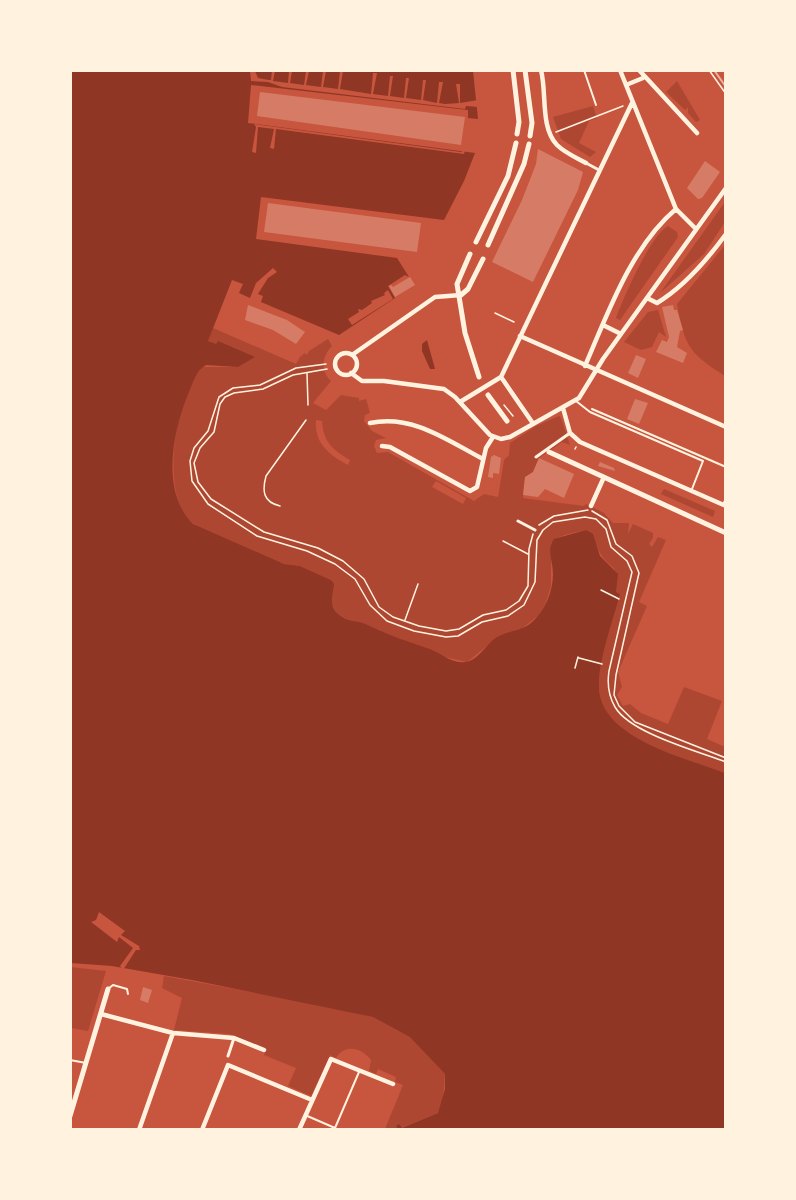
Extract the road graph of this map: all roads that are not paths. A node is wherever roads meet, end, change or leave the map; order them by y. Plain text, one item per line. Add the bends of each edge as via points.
1 (513, 70) edge
2 (525, 70) edge
3 (541, 70) edge
4 (584, 70) edge
5 (620, 70) edge
6 (639, 70) edge
7 (643, 78) junction
8 (626, 85) junction
9 (632, 103) junction
10 (596, 105) dead end
11 (697, 133) dead end
12 (517, 134) dead end
13 (530, 136) dead end
14 (516, 143) dead end
15 (529, 144) dead end
16 (586, 163) joint
17 (599, 170) junction
18 (726, 188) edge
19 (676, 209) junction
20 (696, 229) junction
21 (726, 234) edge
22 (476, 242) dead end
23 (488, 245) dead end
24 (470, 254) dead end
25 (483, 259) dead end
26 (461, 295) junction
27 (647, 298) junction
28 (603, 325) junction
29 (621, 334) junction
30 (520, 336) junction
31 (352, 355) junction
32 (585, 366) junction
33 (595, 370) junction
34 (351, 373) junction
35 (479, 377) dead end
36 (499, 378) junction
37 (488, 395) dead end
38 (576, 401) junction
39 (460, 402) junction
40 (562, 408) junction
41 (592, 409) dead end
42 (507, 421) dead end
43 (370, 423) dead end
44 (531, 423) junction
45 (726, 427) edge
46 (570, 433) junction
47 (493, 437) junction
48 (382, 446) dead end
49 (549, 452) dead end
50 (536, 456) dead end
51 (483, 459) junction
52 (726, 467) edge
53 (604, 477) junction
54 (691, 491) junction
55 (726, 498) edge
56 (591, 506) dead end
57 (724, 506) edge
58 (518, 521) dead end
59 (535, 530) road end
60 (726, 533) edge
61 (108, 989) joint
62 (128, 994) dead end
63 (101, 1014) junction
64 (173, 1033) junction
65 (234, 1038) junction
66 (264, 1050) dead end
67 (228, 1056) dead end
68 (70, 1060) edge
69 (86, 1063) junction
70 (360, 1071) junction
71 (393, 1084) dead end
72 (312, 1100) junction
73 (72, 1108) edge
74 (305, 1115) junction
75 (70, 1116) edge
76 (139, 1130) edge
77 (202, 1130) edge
78 (299, 1130) edge

1 - 12 street
2 - 13 street
3 - 16 street via 552,137 560,148
4 - 10 lane
5 - 8 street
6 - 7 street
7 - 8 street
7 - 11 street
8 - 9 street
9 - 17 street
9 - 19 street
14 - 22 street via 508,176
15 - 23 street via 521,173
16 - 17 street
17 - 30 street
18 - 20 street
19 - 20 street
19 - 28 street via 654,232 628,273
20 - 27 street
21 - 27 street via 676,289 657,303
24 - 26 street via 458,279
25 - 26 street via 468,290
26 - 31 street via 435,297
26 - 35 street via 465,333
27 - 29 street
28 - 29 street
28 - 32 street
29 - 33 street
30 - 32 street
30 - 36 street
31 - 34 street via 357,364
31 - 34 street via 340,355 335,364 340,373
32 - 33 street
33 - 38 street
33 - 45 street
34 - 39 street via 362,381 444,389
36 - 39 street
36 - 44 street
37 - 42 street
38 - 40 street
38 - 54 lane via 590,412 703,461
39 - 47 street
40 - 44 street
40 - 46 street
41 - 52 lane
43 - 51 street via 384,420 421,426
44 - 47 street via 510,436
46 - 50 street
46 - 54 street via 580,442
47 - 51 street
48 - 51 street via 466,491 477,487
49 - 53 street
53 - 56 street
53 - 60 street
54 - 57 street
55 - 57 lane
58 - 59 street
61 - 62 lane via 121,986
61 - 63 street
63 - 64 street
63 - 69 street
64 - 65 street
64 - 76 street
65 - 66 street
65 - 67 street
68 - 69 lane
69 - 73 street
70 - 71 street
70 - 72 street via 331,1059
70 - 74 lane via 335,1128
72 - 74 street
72 - 77 street via 228,1065
73 - 75 street
74 - 78 street

